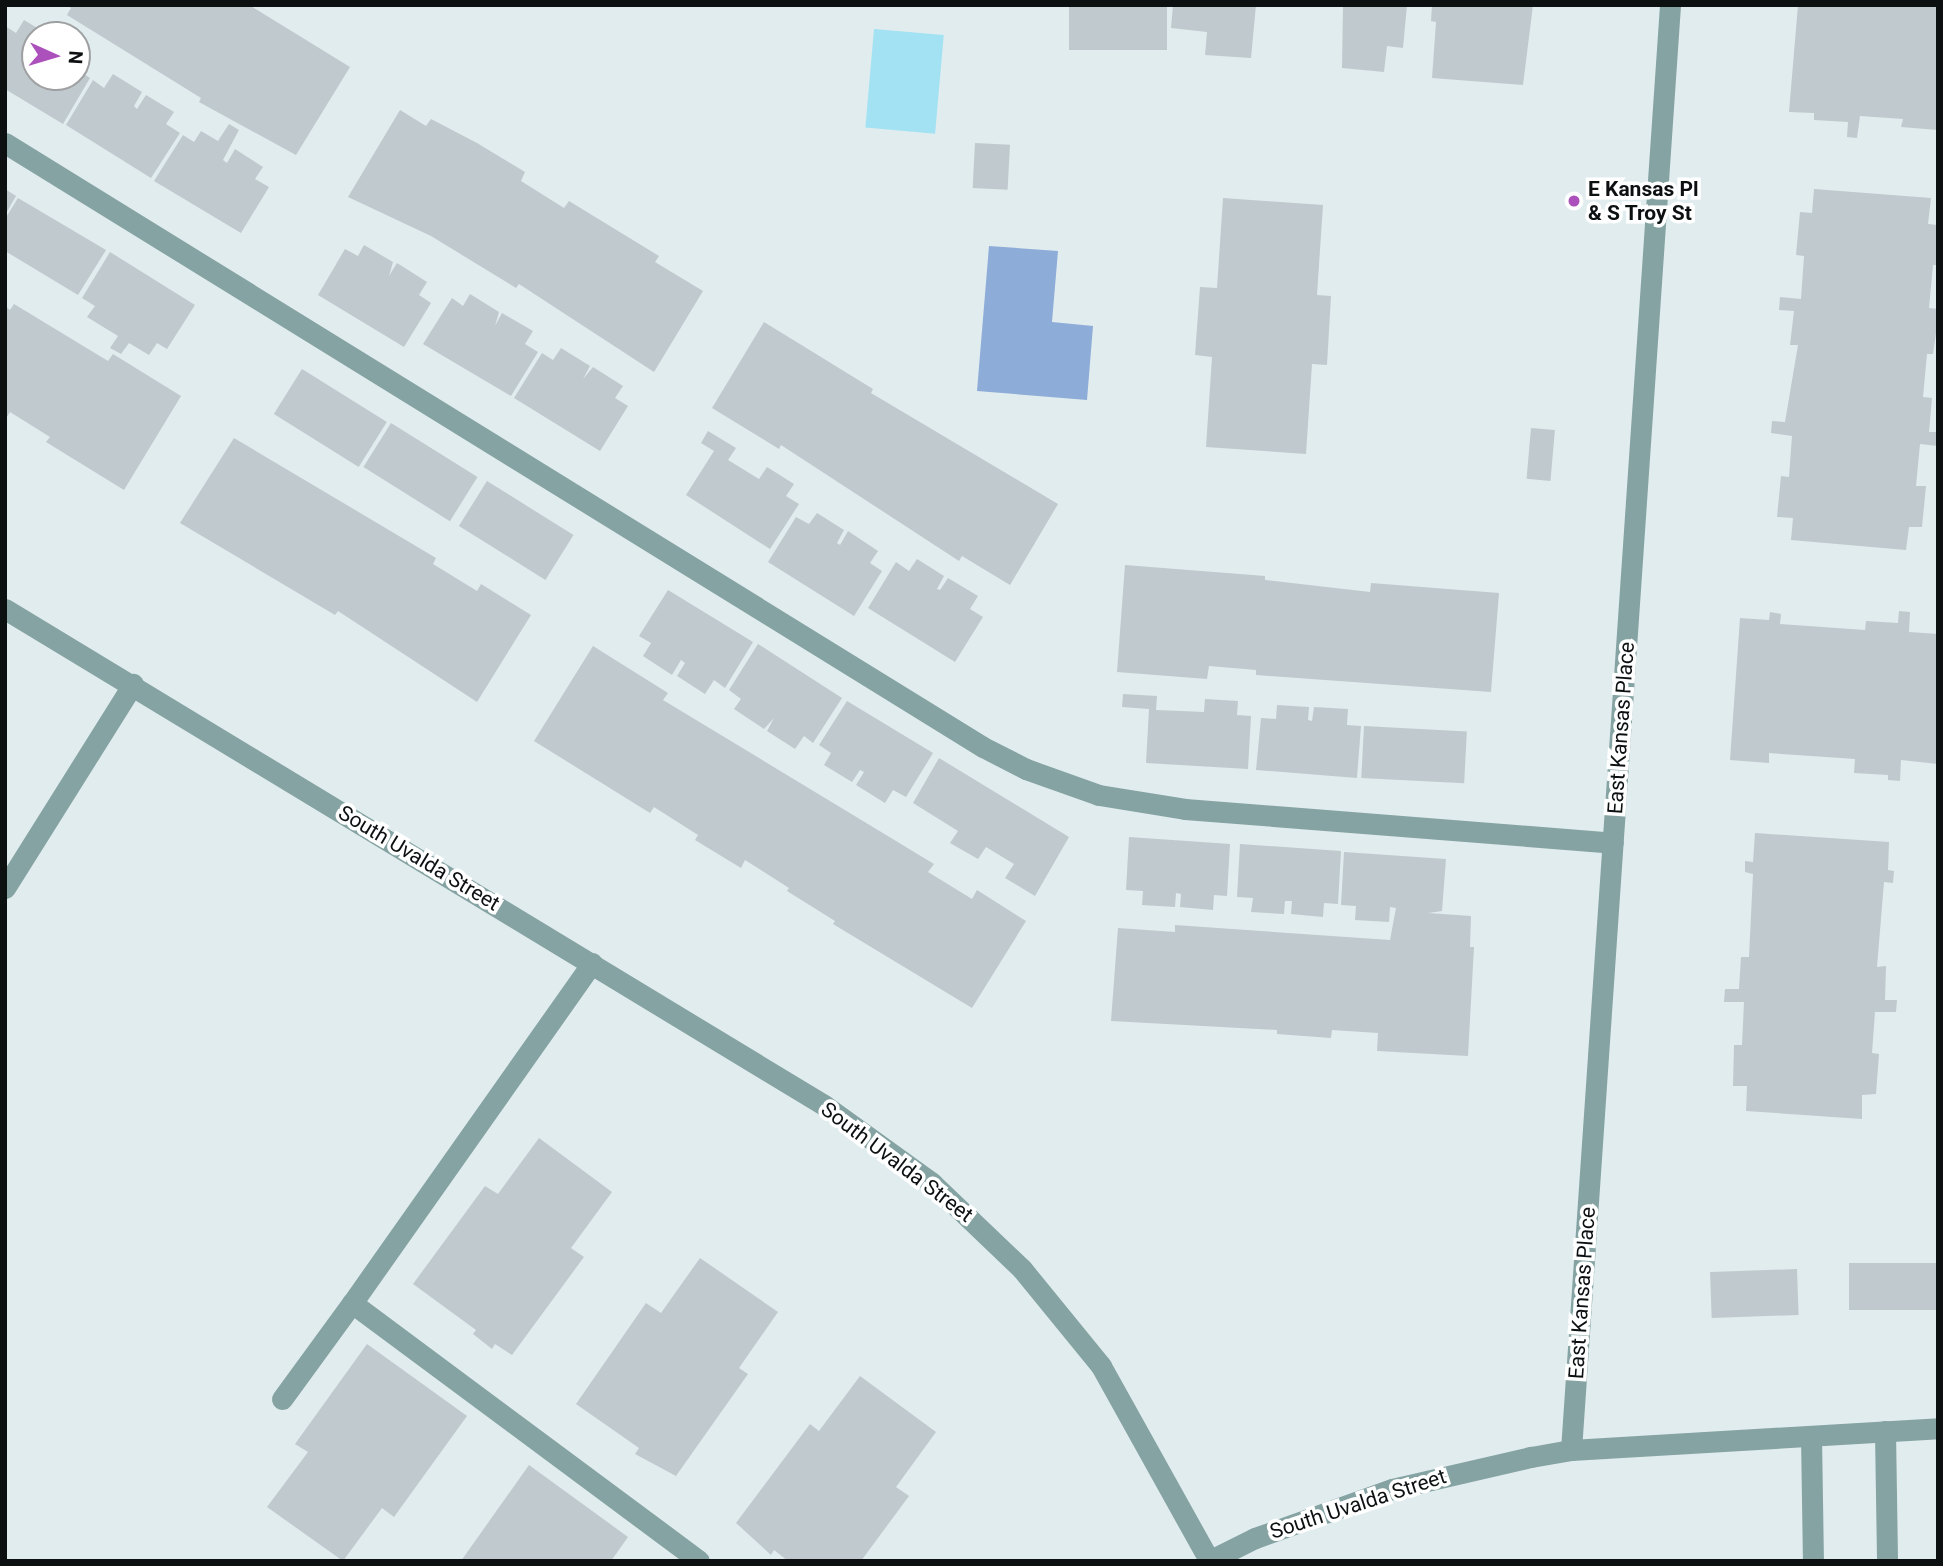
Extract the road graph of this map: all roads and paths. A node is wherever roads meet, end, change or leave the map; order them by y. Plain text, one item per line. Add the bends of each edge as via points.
1 (1670, 5) edge
2 (5, 144) edge
3 (5, 609) edge
4 (133, 684) junction
5 (1613, 843) junction
6 (5, 888) edge
7 (592, 963) junction
8 (352, 1303) junction
9 (282, 1399) dead end
10 (1938, 1428) edge
11 (1885, 1432) junction
12 (1811, 1436) junction
13 (1571, 1450) junction
14 (699, 1561) edge
15 (1209, 1561) edge
16 (1813, 1561) edge
17 (1887, 1561) edge

1 - 5 street, East Kansas Place
2 - 5 street via 983,747 1027,769 1099,795 1174,807
3 - 4 street, South Uvalda Street
4 - 6 street
4 - 7 street, South Uvalda Street
5 - 13 street, East Kansas Place
7 - 8 street
7 - 15 street, South Uvalda Street via 874,1139 977,1222 1058,1309 1101,1366
8 - 9 street
8 - 14 street
10 - 11 street, South Uvalda Street
11 - 12 street, South Uvalda Street
11 - 17 street
12 - 13 street, South Uvalda Street
12 - 16 street
13 - 15 street, South Uvalda Street via 1392,1489 1255,1538

